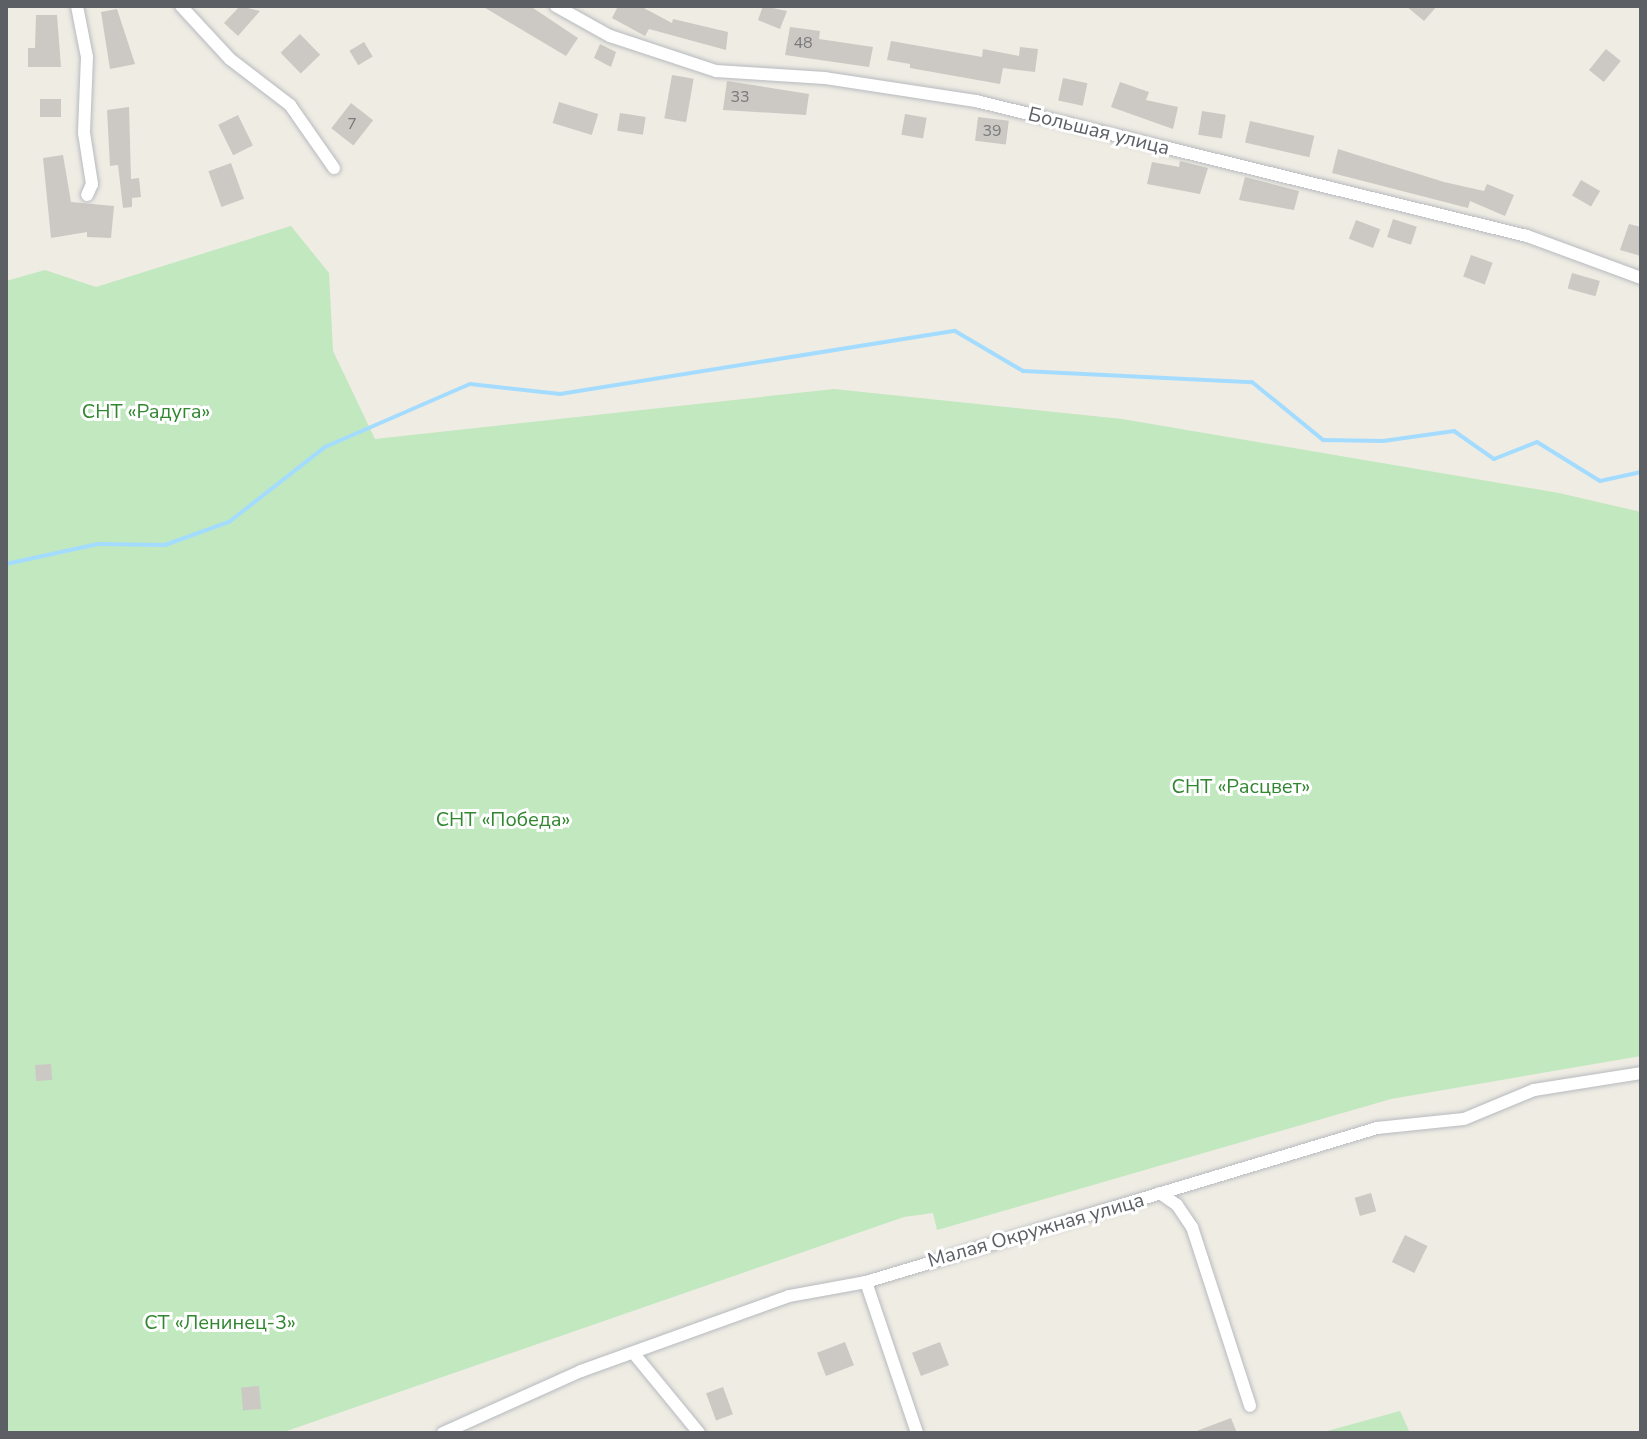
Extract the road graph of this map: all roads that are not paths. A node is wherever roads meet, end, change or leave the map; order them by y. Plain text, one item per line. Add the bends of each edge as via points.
1 (77, 6) edge
2 (181, 6) edge
3 (556, 6) edge
4 (334, 168) dead end
5 (87, 195) dead end
6 (1641, 278) edge
7 (1641, 1073) edge
8 (1160, 1193) junction
9 (866, 1282) junction
10 (635, 1355) junction
11 (1250, 1406) dead end
12 (471, 1421) junction
13 (443, 1433) edge
14 (478, 1433) edge
15 (699, 1433) edge
16 (917, 1433) edge

1 - 5 street via 87,57 84,133 92,184
2 - 4 street via 230,59 290,105
3 - 6 street, Большая улица via 610,36 716,71 825,78 976,101 1527,236
7 - 8 street, Малая Окружная улица via 1534,1090 1464,1119 1377,1128
8 - 9 street, Малая Окружная улица
8 - 11 street via 1177,1205 1192,1227
9 - 10 street, Малая Окружная улица via 789,1296
9 - 16 street
10 - 12 street, Малая Окружная улица via 581,1371
10 - 15 street
12 - 13 street, Малая Окружная улица
12 - 14 street

